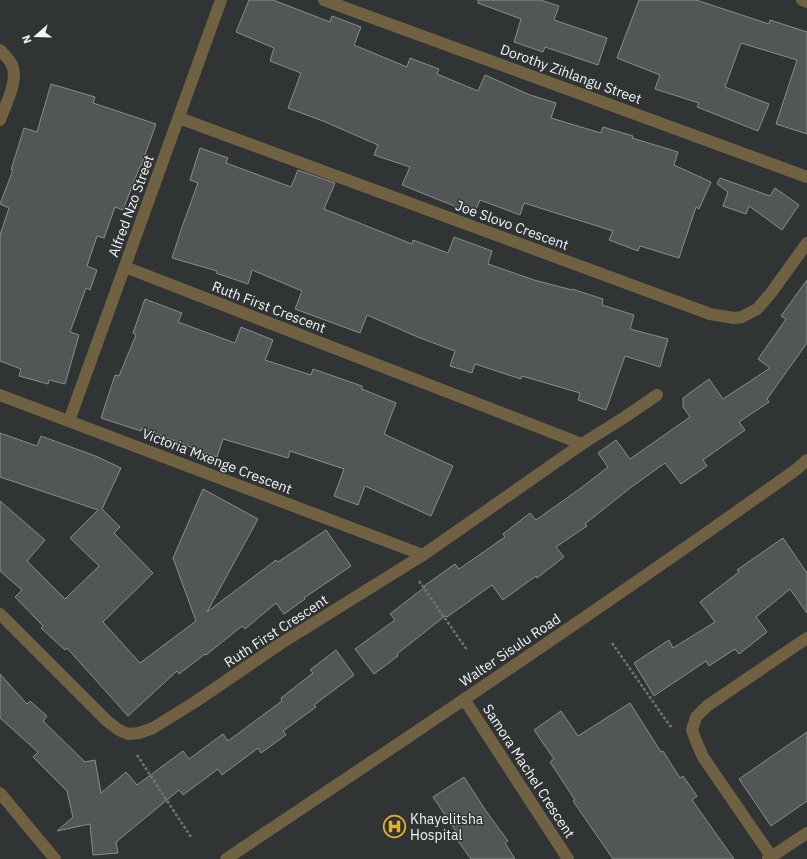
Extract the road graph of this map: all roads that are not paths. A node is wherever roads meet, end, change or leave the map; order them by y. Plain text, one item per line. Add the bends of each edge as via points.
1 (221, 0) edge
2 (324, 0) edge
3 (802, 0) edge
4 (807, 2) edge
5 (0, 50) edge
6 (179, 118) junction
7 (0, 120) edge
8 (807, 177) edge
9 (807, 243) edge
10 (125, 267) junction
11 (657, 394) dead end
12 (0, 395) edge
13 (69, 421) junction
14 (582, 444) junction
15 (807, 460) edge
16 (423, 555) junction
17 (0, 614) edge
18 (807, 638) edge
19 (464, 699) junction
20 (0, 793) edge
21 (807, 833) edge
22 (771, 858) edge
23 (54, 859) edge
24 (226, 859) edge
25 (568, 859) edge

1 - 6 street, Alfred Nzo Street
2 - 8 street, Dorothy Zihlangu Street
3 - 4 street
5 - 7 street via 12,65 14,81
6 - 9 street, Joe Slovo Crescent via 710,314 734,318 757,309
6 - 10 street, Alfred Nzo Street
10 - 13 street, Alfred Nzo Street
10 - 14 street, Ruth First Crescent
11 - 14 street, Ruth First Crescent
12 - 13 street, Victoria Mxenge Crescent
13 - 16 street, Victoria Mxenge Crescent
14 - 16 street, Ruth First Crescent
15 - 19 street, Walter Sisulu Road via 706,534
16 - 17 street, Ruth First Crescent via 280,644 195,702 153,728 139,733 128,734 107,721
18 - 22 street via 707,706 696,717 692,730 703,757
19 - 24 street, Walter Sisulu Road
19 - 25 street, Samora Machel Crescent
20 - 23 street
21 - 22 street

